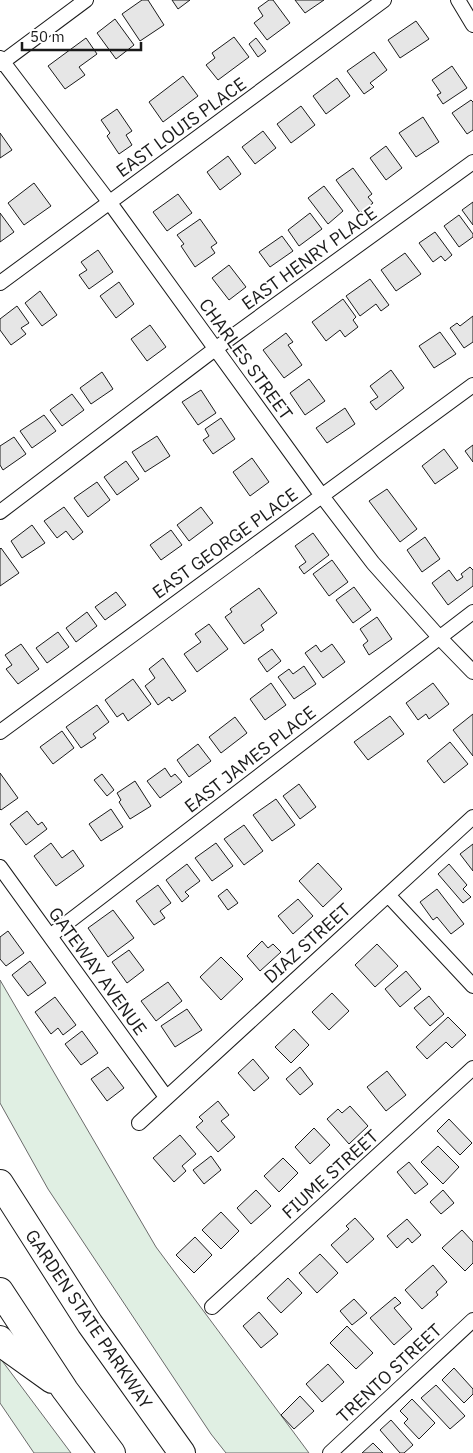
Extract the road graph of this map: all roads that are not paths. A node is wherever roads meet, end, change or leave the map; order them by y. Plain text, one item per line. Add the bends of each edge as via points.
1 (86, 0) edge
2 (384, 0) edge
3 (458, 0) edge
4 (473, 25) edge
5 (1, 62) edge
6 (473, 162) edge
7 (110, 203) junction
8 (0, 283) edge
9 (215, 349) junction
10 (473, 385) edge
11 (322, 496) junction
12 (0, 512) edge
13 (473, 612) edge
14 (439, 637) junction
15 (473, 672) edge
16 (0, 732) edge
17 (473, 817) edge
18 (0, 867) edge
19 (388, 895) junction
20 (50, 936) junction
21 (473, 986) edge
22 (473, 1068) edge
23 (166, 1097) junction
24 (138, 1123) dead end
25 (0, 1183) edge
26 (0, 1291) edge
27 (212, 1307) dead end
28 (473, 1320) edge
29 (0, 1339) edge
30 (65, 1390) junction
31 (112, 1453) edge
32 (182, 1453) edge
33 (330, 1453) edge

1 - 5 street
2 - 7 street, EAST LOUIS PLACE
3 - 4 street
5 - 7 street, CHARLES STREET
6 - 9 street, EAST HENRY PLACE
7 - 8 street, EAST LOUIS PLACE
7 - 9 street, CHARLES STREET
9 - 11 street, CHARLES STREET
9 - 12 street, EAST HENRY PLACE
10 - 11 street, EAST GEORGE PLACE
11 - 14 street, CHARLES STREET via 373,562
11 - 16 street, EAST GEORGE PLACE
13 - 14 street, EAST JAMES PLACE
14 - 15 street, CHARLES STREET
14 - 20 street, EAST JAMES PLACE
17 - 19 street, DIAZ STREET
18 - 20 street, GATEWAY AVENUE
19 - 21 street
19 - 23 street, DIAZ STREET
20 - 23 street, GATEWAY AVENUE
22 - 27 street, FIUME STREET
23 - 24 street, DIAZ STREET
25 - 32 highway, GARDEN STATE PARKWAY via 90,1324
26 - 30 highway
28 - 33 street, TRENTO STREET
29 - 30 highway via 6,1347
30 - 31 highway

